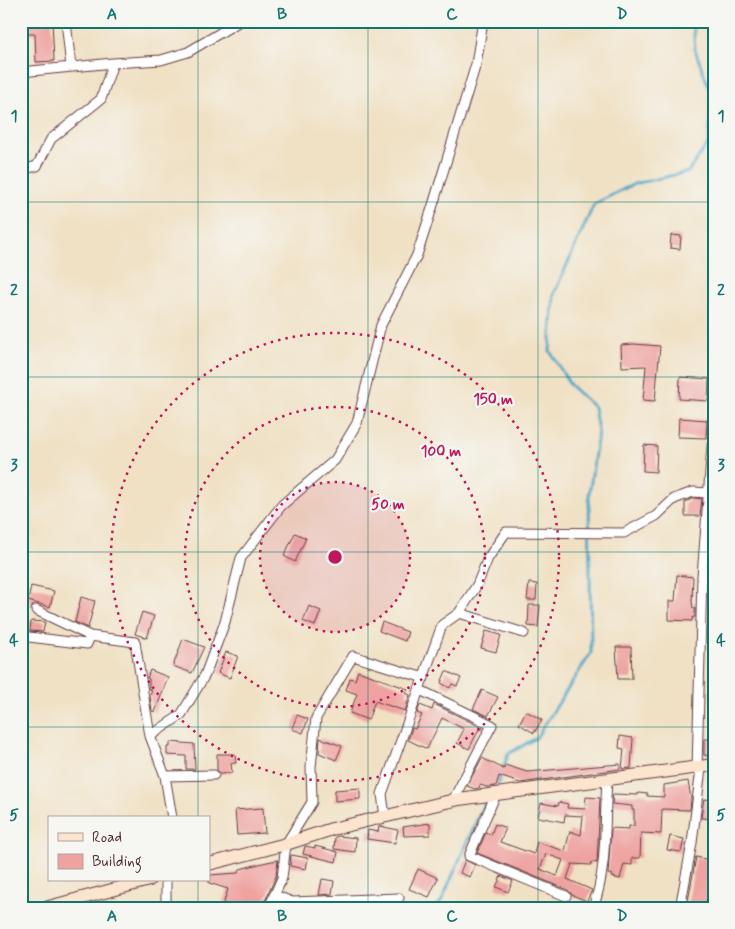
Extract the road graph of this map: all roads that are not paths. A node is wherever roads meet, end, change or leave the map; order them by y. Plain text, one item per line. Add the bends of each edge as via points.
1 (66, 21) edge
2 (240, 21) edge
3 (483, 21) edge
4 (113, 63) junction
5 (71, 67) junction
6 (21, 72) edge
7 (21, 170) edge
8 (714, 420) edge
9 (709, 493) junction
10 (36, 610) dead end
11 (459, 613) junction
12 (524, 633) dead end
13 (21, 636) edge
14 (90, 636) junction
15 (424, 678) junction
16 (420, 690) junction
17 (150, 736) junction
18 (714, 765) edge
19 (699, 768) junction
20 (214, 775) dead end
21 (165, 776) junction
22 (607, 780) junction
23 (496, 794) junction
24 (453, 800) junction
25 (172, 816) edge
26 (385, 817) junction
27 (286, 844) junction
28 (210, 864) edge
29 (142, 882) edge
30 (166, 882) edge
31 (274, 895) junction
32 (566, 896) dead end
33 (399, 898) dead end
34 (369, 900) junction
35 (294, 905) edge
36 (45, 908) edge
37 (166, 908) edge
38 (264, 908) edge
39 (362, 908) edge
40 (593, 908) edge
41 (680, 908) edge

1 - 5 street
2 - 4 street via 188,52 161,60
3 - 17 street via 476,64 433,205 417,255 381,325 357,423 336,460 282,505 240,558 225,622 205,675 181,715
4 - 5 street
4 - 7 street via 101,99 51,139 37,166
5 - 6 street
8 - 9 street
9 - 11 street via 693,492 674,499 656,516 624,534 506,532 488,558 477,585
9 - 19 street via 702,576
10 - 14 street
11 - 12 street
11 - 15 street via 442,625
13 - 14 street via 87,644
14 - 17 street via 135,642
15 - 16 street
15 - 27 street via 353,656 316,718 311,767 312,802
16 - 24 street via 492,725
16 - 26 street via 382,794
17 - 21 street
18 - 19 street
19 - 22 street
19 - 41 street via 692,843
20 - 21 street
21 - 25 street
22 - 23 street
22 - 40 street via 604,868
23 - 24 street
23 - 32 street via 469,856
24 - 26 street
26 - 27 street
27 - 28 street
27 - 31 street via 282,878
29 - 36 street
30 - 37 street
31 - 35 street
31 - 38 street
33 - 34 street
34 - 35 street
34 - 39 street

